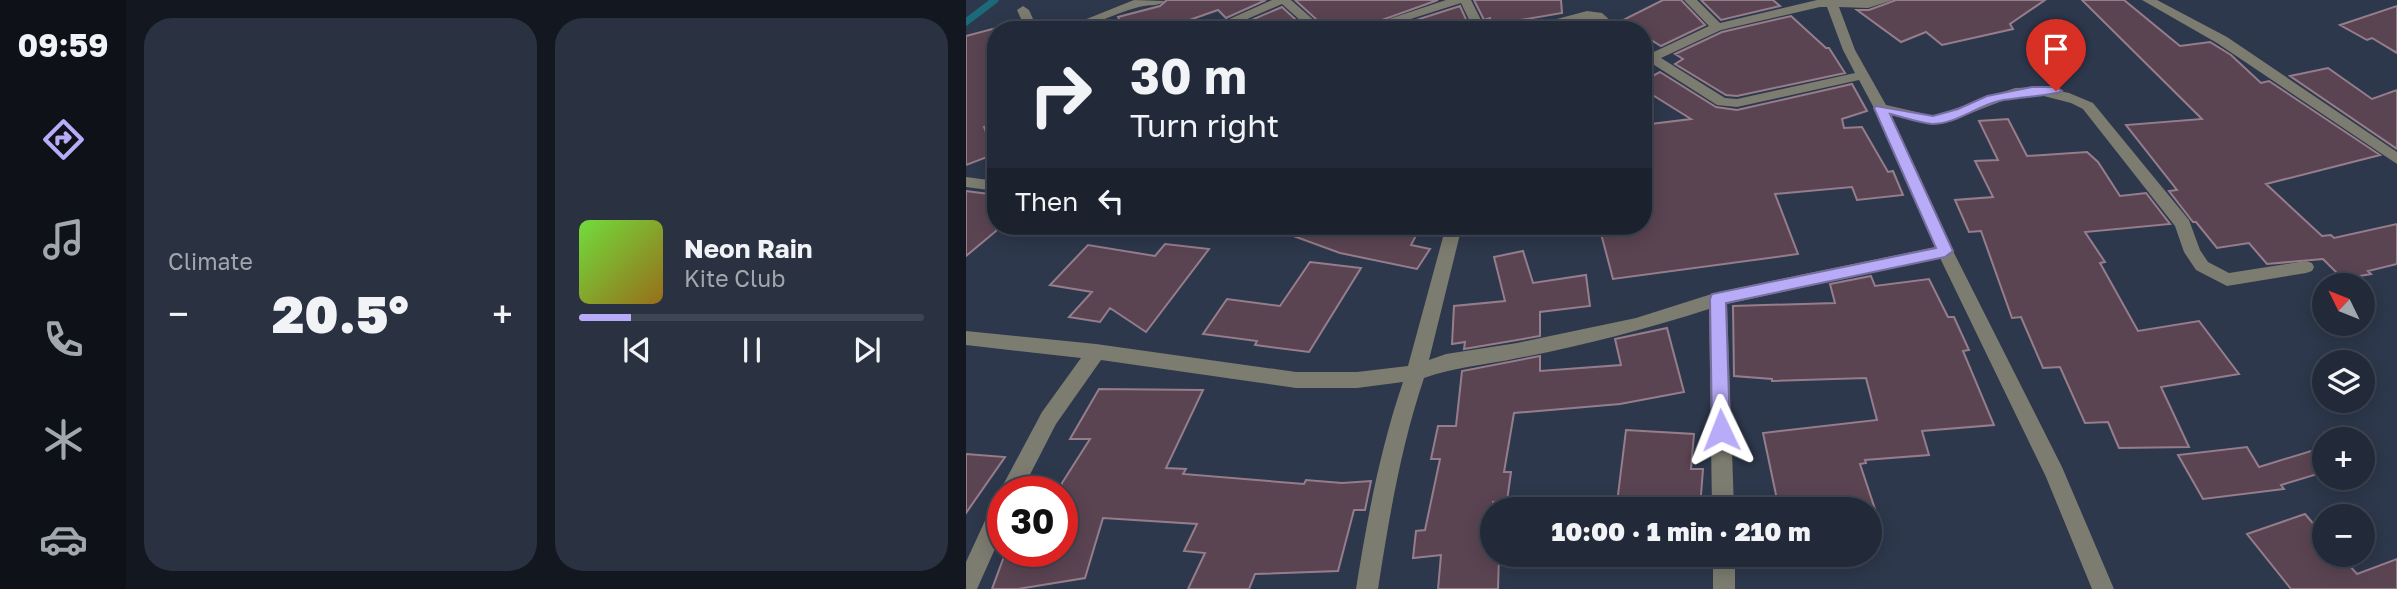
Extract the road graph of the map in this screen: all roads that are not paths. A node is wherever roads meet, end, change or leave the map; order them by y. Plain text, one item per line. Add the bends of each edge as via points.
1 (1283, 0) edge
2 (1459, 0) edge
3 (1465, 0) edge
4 (1690, 0) edge
5 (1887, 0) edge
6 (2148, 0) edge
7 (1159, 1) edge
8 (1832, 5) junction
9 (1023, 10) dead end
10 (1028, 21) edge
11 (1089, 21) edge
12 (1233, 21) edge
13 (1308, 21) edge
14 (1391, 21) edge
15 (1476, 21) edge
16 (1561, 21) edge
17 (1604, 21) edge
18 (1717, 27) junction
19 (1652, 55) edge
20 (1652, 58) edge
21 (1863, 75) junction
22 (1881, 108) junction
23 (2397, 159) edge
24 (966, 183) edge
25 (987, 185) edge
26 (1452, 235) edge
27 (1945, 251) junction
28 (2305, 267) dead end
29 (1718, 299) junction
30 (966, 338) edge
31 (1096, 352) junction
32 (1416, 373) junction
33 (1018, 476) edge
34 (1724, 497) edge
35 (987, 541) edge
36 (1724, 567) edge
37 (966, 587) edge
38 (1367, 589) edge
39 (1724, 589) edge
40 (2104, 589) edge

1 - 12 street
1 - 13 street
2 - 14 street
3 - 15 street
4 - 18 street
5 - 8 street
6 - 23 street via 2222,40
7 - 11 street via 1138,3
8 - 18 street via 1820,3
8 - 21 street
9 - 10 street
16 - 17 street via 1587,15
18 - 19 street
20 - 21 street via 1722,102 1737,103
21 - 22 street
22 - 27 street
22 - 28 street via 1933,120 1992,98 2032,91 2070,96 2088,107 2183,224 2202,266 2227,280
24 - 25 street
26 - 32 street
27 - 29 street
27 - 40 street via 2055,474
29 - 32 street via 1636,325 1446,362
29 - 34 street
30 - 31 street
31 - 32 street via 1296,380 1357,380
31 - 33 street via 1049,418
32 - 38 street via 1403,411
35 - 37 street
36 - 39 street

